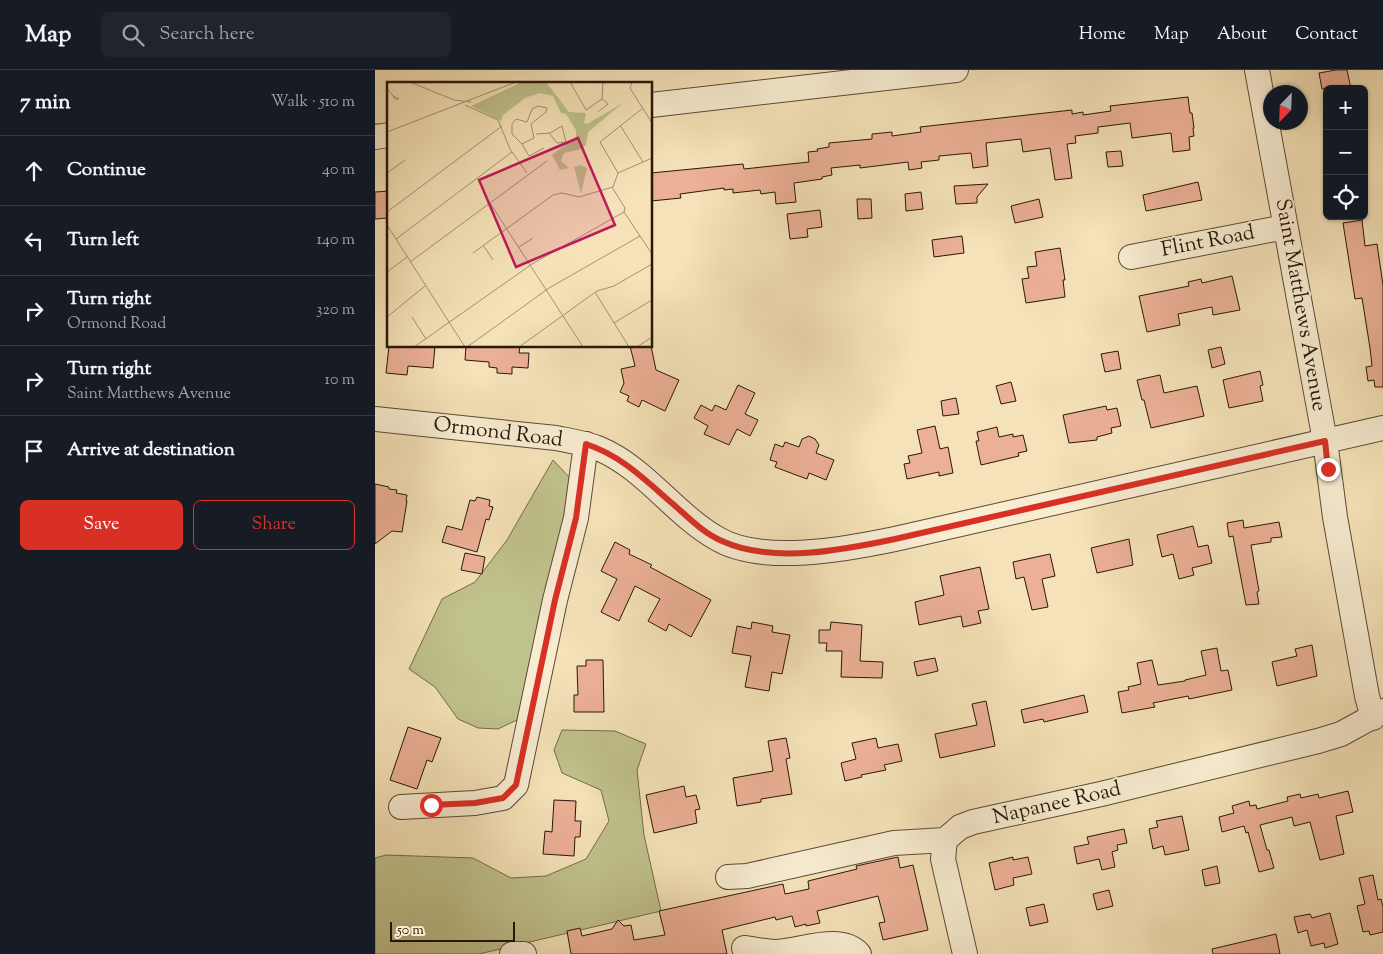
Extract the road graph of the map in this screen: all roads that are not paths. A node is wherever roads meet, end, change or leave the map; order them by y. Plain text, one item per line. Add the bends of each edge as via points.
1 (956, 70) edge
2 (1257, 70) edge
3 (653, 105) edge
4 (1285, 227) junction
5 (1131, 257) dead end
6 (375, 419) edge
7 (1383, 428) edge
8 (1325, 441) junction
9 (586, 444) junction
10 (1378, 715) edge
11 (401, 807) dead end
12 (945, 840) junction
13 (728, 877) dead end
14 (744, 948) dead end
15 (512, 954) edge
16 (524, 954) edge
17 (859, 954) edge
18 (965, 954) edge

1 - 3 street
2 - 4 street, Saint Matthews Avenue
4 - 5 street, Flint Road
4 - 8 street, Saint Matthews Avenue
6 - 9 street, Ormond Road
7 - 8 street, Ormond Road
8 - 9 street, Ormond Road via 895,539 801,553 761,551 720,540 702,529 625,462
8 - 10 street, Saint Matthews Avenue via 1367,696
9 - 11 street via 576,518 555,600 516,785 503,798 475,803
10 - 12 street, Napanee Road via 1341,734 1318,741 973,822 960,827
12 - 13 street via 894,843 747,876
12 - 18 street via 943,860
14 - 17 street via 776,952 829,944 848,947
15 - 16 street

